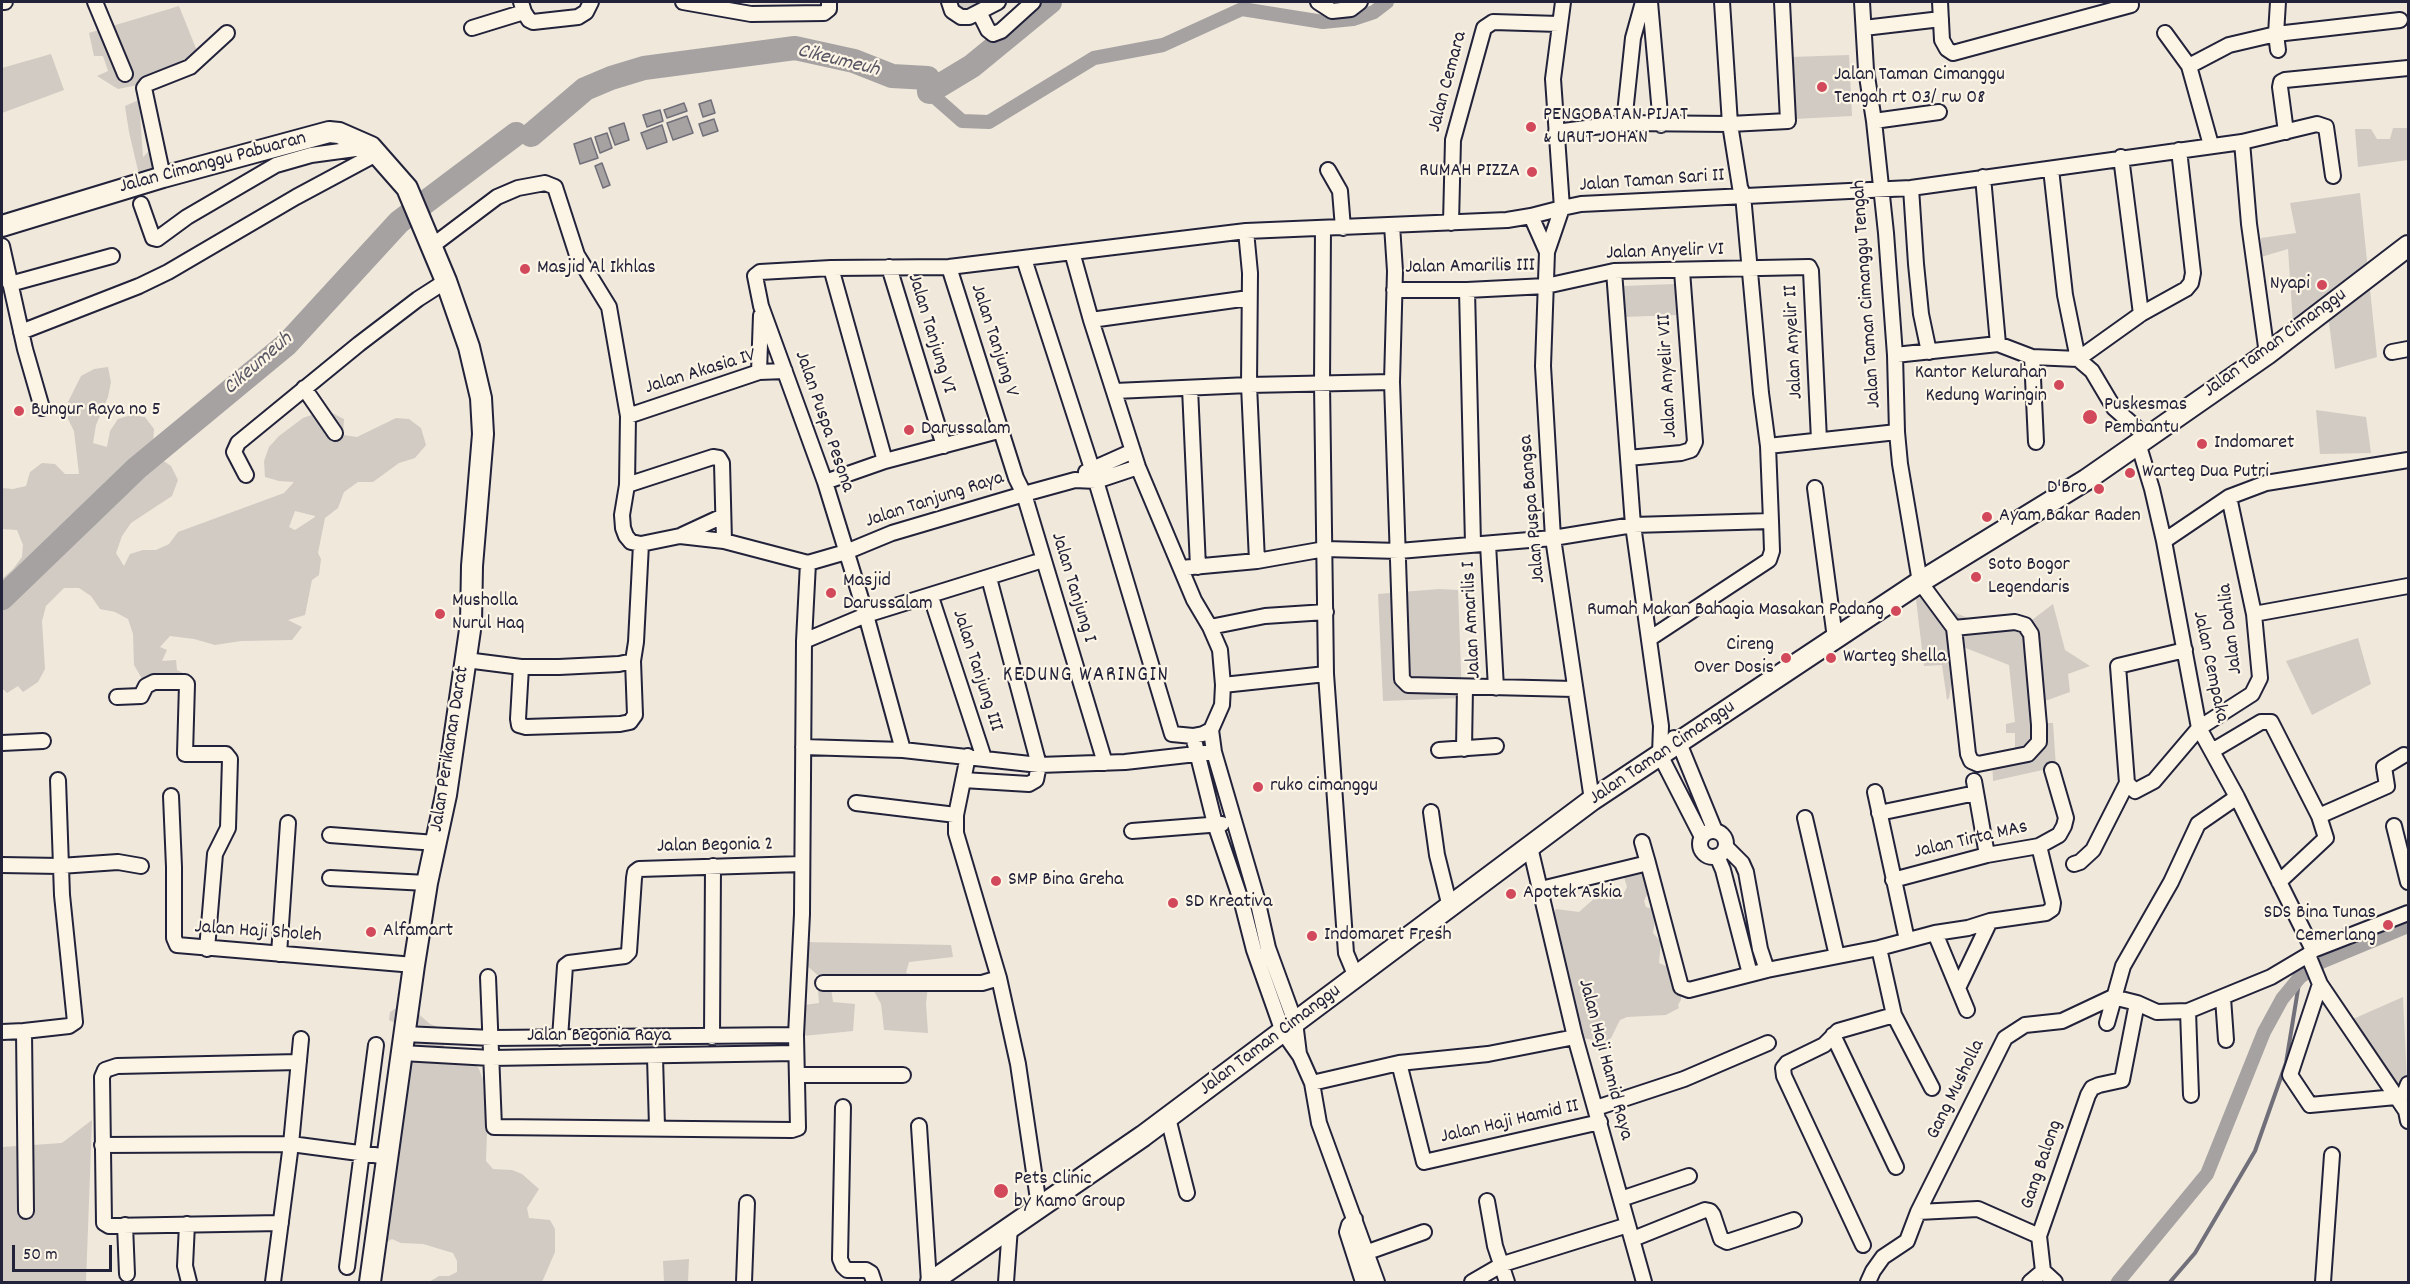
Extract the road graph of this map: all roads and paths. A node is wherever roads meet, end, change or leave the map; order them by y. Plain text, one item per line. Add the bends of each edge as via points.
1 (95, 2) edge
2 (591, 2) edge
3 (683, 2) edge
4 (829, 2) edge
5 (949, 2) edge
6 (998, 2) edge
7 (1033, 2) edge
8 (1318, 2) edge
9 (1360, 2) edge
10 (1563, 2) edge
11 (1643, 2) edge
12 (1650, 2) edge
13 (1722, 2) edge
14 (1782, 2) edge
15 (1862, 2) edge
16 (1940, 2) edge
17 (2278, 2) edge
18 (2131, 5) dead end
19 (522, 7) edge
20 (749, 8) edge
21 (2092, 8) edge
22 (979, 12) junction
23 (1941, 18) junction
24 (2400, 20) dead end
25 (1559, 24) junction
26 (472, 28) dead end
27 (1864, 28) junction
28 (228, 33) dead end
29 (2165, 33) dead end
30 (2276, 34) junction
31 (2278, 50) dead end
32 (2189, 66) junction
33 (2408, 70) edge
34 (125, 74) dead end
35 (1939, 112) dead end
36 (1874, 122) junction
37 (1624, 123) junction
38 (1661, 124) junction
39 (1730, 124) junction
40 (1556, 132) junction
41 (2286, 132) junction
42 (2242, 142) junction
43 (2211, 145) junction
44 (375, 150) junction
45 (2179, 150) junction
46 (2121, 157) junction
47 (2051, 169) junction
48 (1328, 170) dead end
49 (2333, 176) dead end
50 (163, 177) junction
51 (1983, 177) junction
52 (407, 188) joint
53 (1880, 188) junction
54 (1911, 188) junction
55 (1743, 195) junction
56 (1562, 201) junction
57 (141, 204) dead end
58 (1531, 216) junction
59 (1451, 224) junction
60 (1392, 225) junction
61 (2, 226) edge
62 (1323, 228) junction
63 (1343, 228) junction
64 (1246, 231) junction
65 (2, 246) edge
66 (432, 246) junction
67 (2409, 246) edge
68 (1072, 252) junction
69 (1547, 252) junction
70 (112, 256) dead end
71 (1024, 259) junction
72 (890, 267) junction
73 (949, 267) junction
74 (831, 268) junction
75 (1750, 269) junction
76 (1614, 271) junction
77 (1682, 271) junction
78 (755, 276) joint
79 (446, 281) junction
80 (10, 284) junction
81 (1546, 286) junction
82 (1394, 290) junction
83 (1467, 290) junction
84 (1249, 298) junction
85 (761, 306) junction
86 (2141, 314) junction
87 (1091, 320) junction
88 (21, 332) junction
89 (1998, 344) junction
90 (2409, 349) edge
91 (1929, 352) junction
92 (2392, 352) dead end
93 (2267, 354) junction
94 (1895, 355) junction
95 (2032, 357) junction
96 (2078, 359) junction
97 (785, 371) junction
98 (759, 372) junction
99 (1392, 382) junction
100 (1322, 384) junction
101 (1249, 385) junction
102 (304, 388) junction
103 (1190, 388) junction
104 (1114, 391) junction
105 (42, 408) dead end
106 (628, 416) junction
107 (1002, 430) junction
108 (1897, 432) junction
109 (335, 433) dead end
110 (1819, 440) junction
111 (2142, 440) junction
112 (2036, 442) dead end
113 (944, 446) junction
114 (1768, 446) junction
115 (1134, 451) junction
116 (1628, 458) junction
117 (2409, 460) edge
118 (885, 461) junction
119 (1138, 467) junction
120 (1094, 474) junction
121 (246, 475) dead end
122 (825, 482) junction
123 (627, 485) junction
124 (1815, 488) dead end
125 (1024, 494) junction
126 (2229, 497) junction
127 (723, 516) junction
128 (1771, 521) junction
129 (1633, 525) junction
130 (680, 536) junction
131 (1553, 538) junction
132 (724, 541) junction
133 (2164, 541) junction
134 (641, 544) junction
135 (1473, 544) junction
136 (1488, 544) junction
137 (1325, 549) junction
138 (1399, 551) junction
139 (846, 552) junction
140 (1043, 560) junction
141 (1257, 561) junction
142 (808, 563) junction
143 (1198, 567) junction
144 (1181, 568) junction
145 (989, 578) junction
146 (1920, 582) junction
147 (2409, 586) edge
148 (931, 597) junction
149 (1326, 612) junction
150 (2254, 614) junction
151 (866, 615) junction
152 (1210, 627) junction
153 (1954, 628) junction
154 (1835, 638) junction
155 (1648, 639) junction
156 (804, 640) junction
157 (2185, 650) junction
158 (466, 660) junction
159 (633, 661) junction
160 (521, 667) junction
161 (1326, 674) junction
162 (1223, 685) junction
163 (1465, 687) junction
164 (1496, 688) junction
165 (1574, 689) junction
166 (117, 697) dead end
167 (1661, 726) junction
168 (2199, 728) junction
169 (1211, 730) junction
170 (1172, 734) junction
171 (1193, 736) junction
172 (43, 741) dead end
173 (2, 743) edge
174 (1680, 743) junction
175 (1496, 746) dead end
176 (803, 747) junction
177 (1464, 749) junction
178 (903, 750) junction
179 (1439, 750) dead end
180 (2212, 751) junction
181 (1214, 752) junction
182 (1196, 755) junction
183 (1660, 755) junction
184 (2404, 755) dead end
185 (968, 756) junction
186 (1175, 756) junction
187 (984, 758) junction
188 (1106, 763) junction
189 (1039, 765) junction
190 (2052, 770) dead end
191 (58, 780) dead end
192 (963, 780) junction
193 (2127, 783) junction
194 (1875, 792) dead end
195 (171, 796) dead end
196 (2237, 797) junction
197 (1592, 800) junction
198 (856, 803) dead end
199 (1431, 812) dead end
200 (1879, 813) junction
201 (956, 815) junction
202 (2319, 816) junction
203 (1805, 818) dead end
204 (288, 823) dead end
205 (1234, 823) junction
206 (1215, 824) junction
207 (2394, 826) dead end
208 (1131, 831) dead end
209 (1709, 834) junction
210 (330, 835) dead end
211 (1642, 842) dead end
212 (436, 843) junction
213 (2039, 846) junction
214 (1530, 847) junction
215 (1721, 852) junction
216 (1987, 855) junction
217 (1648, 863) junction
218 (802, 864) junction
219 (2074, 864) dead end
220 (2, 865) edge
221 (60, 866) junction
222 (141, 866) dead end
223 (713, 867) junction
224 (330, 878) dead end
225 (1893, 880) junction
226 (2279, 882) junction
227 (2409, 882) edge
228 (427, 883) junction
229 (1541, 889) junction
230 (1257, 899) junction
231 (1242, 903) junction
232 (1450, 907) junction
233 (2409, 913) edge
234 (1990, 921) junction
235 (1935, 933) junction
236 (1907, 940) junction
237 (1879, 948) junction
238 (207, 949) junction
239 (279, 954) junction
240 (1837, 956) junction
241 (2311, 956) junction
242 (414, 964) junction
243 (1767, 970) junction
244 (1750, 974) junction
245 (488, 977) dead end
246 (1356, 977) junction
247 (999, 978) junction
248 (2319, 981) junction
249 (823, 983) dead end
250 (1958, 988) junction
251 (2113, 997) junction
252 (2223, 998) junction
253 (2137, 1003) junction
254 (1967, 1010) dead end
255 (2188, 1011) junction
256 (1894, 1015) junction
257 (2107, 1023) dead end
258 (1289, 1027) junction
259 (24, 1031) junction
260 (2, 1032) edge
261 (796, 1035) junction
262 (1833, 1035) junction
263 (1575, 1036) junction
264 (712, 1037) junction
265 (492, 1038) junction
266 (560, 1038) junction
267 (301, 1039) dead end
268 (2226, 1040) dead end
269 (1768, 1043) dead end
270 (376, 1044) dead end
271 (403, 1044) junction
272 (796, 1053) junction
273 (655, 1057) junction
274 (491, 1058) junction
275 (299, 1062) junction
276 (1399, 1063) junction
277 (797, 1075) junction
278 (903, 1075) dead end
279 (1312, 1083) junction
280 (2409, 1084) edge
281 (1932, 1088) dead end
282 (2191, 1095) dead end
283 (2396, 1097) junction
284 (843, 1107) dead end
285 (1596, 1108) junction
286 (1168, 1118) junction
287 (2409, 1121) edge
288 (1600, 1122) junction
289 (919, 1126) dead end
290 (657, 1127) junction
291 (102, 1144) junction
292 (291, 1144) junction
293 (363, 1152) junction
294 (2332, 1155) dead end
295 (389, 1157) junction
296 (1896, 1167) dead end
297 (1689, 1176) dead end
298 (1187, 1193) dead end
299 (1621, 1199) junction
300 (1487, 1201) dead end
301 (747, 1203) dead end
302 (1039, 1206) junction
303 (26, 1211) dead end
304 (1918, 1212) junction
305 (1355, 1219) junction
306 (1794, 1220) dead end
307 (281, 1223) junction
308 (187, 1224) junction
309 (125, 1225) junction
310 (1628, 1225) junction
311 (1010, 1227) junction
312 (1424, 1232) dead end
313 (2039, 1236) junction
314 (1633, 1239) junction
315 (1863, 1245) dead end
316 (1368, 1252) junction
317 (1503, 1264) junction
318 (347, 1267) dead end
319 (2043, 1271) junction
320 (127, 1274) dead end
321 (189, 1282) edge
322 (273, 1282) edge
323 (370, 1282) edge
324 (744, 1282) edge
325 (873, 1282) edge
326 (930, 1282) edge
327 (1006, 1282) edge
328 (1363, 1282) edge
329 (1377, 1282) edge
330 (1472, 1282) edge
331 (1507, 1282) edge
332 (1644, 1282) edge
333 (1868, 1282) edge
334 (2030, 1282) edge
335 (2055, 1282) edge
336 (2323, 1282) edge

1 - 34 street
2 - 19 street via 586,12 578,16 533,22
3 - 20 street
4 - 20 street via 824,13
5 - 22 street via 952,11 961,17
6 - 22 street
7 - 22 street via 993,34
8 - 9 street via 1338,11 1351,9
10 - 25 street
11 - 37 street via 1633,38
12 - 38 street
13 - 39 street
14 - 39 street via 1788,121
15 - 27 street, Jalan Taman Cimanggu Tengah
16 - 23 street
17 - 30 street
18 - 21 street
19 - 26 street
21 - 23 street via 1953,53 1942,40
23 - 27 street
24 - 30 street
25 - 40 street via 1553,79
25 - 59 street, Jalan Cemara via 1493,22 1484,28 1453,140
27 - 36 street, Jalan Taman Cimanggu Tengah
28 - 50 street via 190,67 144,88
29 - 32 street
30 - 31 street
30 - 32 street via 2235,43
32 - 43 street
33 - 41 street via 2281,82
35 - 36 street
36 - 53 street, Jalan Taman Cimanggu Tengah
37 - 38 street
37 - 40 street
38 - 39 street
39 - 55 street
40 - 56 street
41 - 42 street, Jalan Taman Sari II
41 - 49 street, Jalan Taman Sari II via 2317,124 2326,127
42 - 43 street, Jalan Taman Sari II
42 - 93 street
43 - 45 street, Jalan Taman Sari II
44 - 50 street, Jalan Cimanggu Pabuaran via 329,132
44 - 52 street, Jalan Cimanggu Pabuaran
44 - 57 street via 311,155 276,165 187,217 158,239 153,238
44 - 88 street via 168,272
45 - 46 street, Jalan Taman Sari II
45 - 86 street via 2192,278 2186,289
46 - 47 street, Jalan Taman Sari II
46 - 86 street
47 - 51 street, Jalan Taman Sari II
47 - 96 street via 2065,295
48 - 63 street via 1340,191
50 - 61 street, Jalan Cimanggu Pabuaran
51 - 54 street, Jalan Taman Sari II
51 - 89 street
52 - 66 street, Jalan Perikanan Darat
53 - 54 street, Jalan Taman Sari II
53 - 55 street, Jalan Taman Sari II
53 - 94 street, Jalan Taman Cimanggu Tengah
54 - 91 street via 1918,284
55 - 56 street, Jalan Taman Sari II via 1581,204
55 - 75 street
56 - 58 street, Jalan Taman Sari II
56 - 69 street
58 - 59 street, Jalan Taman Sari II
58 - 69 street, Jalan Puspa Bangsa
59 - 60 street, Jalan Taman Sari II
60 - 63 street, Jalan Taman Sari II
60 - 82 street
62 - 63 street, Jalan Taman Sari II
62 - 64 street, Jalan Taman Sari II
62 - 100 street
64 - 68 street, Jalan Taman Sari II
64 - 84 street
65 - 80 street
66 - 79 street, Jalan Perikanan Darat
66 - 106 street via 497,197 545,183 555,187 577,255 609,307
67 - 93 street, Jalan Taman Cimanggu
68 - 71 street, Jalan Taman Sari II
68 - 87 street
69 - 81 street, Jalan Puspa Bangsa
70 - 80 street
71 - 73 street, Jalan Taman Sari II
71 - 120 street
72 - 73 street, Jalan Taman Sari II
72 - 74 street, Jalan Taman Sari II
72 - 113 street, Jalan Tanjung VI
73 - 107 street, Jalan Tanjung V
74 - 78 street, Jalan Taman Sari II via 760,272
74 - 118 street
75 - 77 street, Jalan Anyelir VI
75 - 110 street, Jalan Anyelir II via 1803,266 1811,271
75 - 114 street
76 - 77 street, Jalan Anyelir VI
76 - 81 street, Jalan Anyelir VI
76 - 116 street
77 - 116 street, Jalan Anyelir VII via 1695,442 1691,450 1682,453
78 - 85 street, Jalan Puspa Pesona
79 - 102 street
79 - 158 street, Jalan Perikanan Darat via 471,355 483,414
80 - 88 street
81 - 83 street, Jalan Amarilis III
81 - 131 street, Jalan Puspa Bangsa via 1543,366
82 - 83 street, Jalan Amarilis III
82 - 99 street
83 - 135 street
84 - 87 street
84 - 101 street
85 - 97 street, Jalan Puspa Pesona
85 - 98 street, Jalan Puspa Pesona
86 - 96 street
87 - 104 street
88 - 105 street
89 - 91 street
89 - 95 street
90 - 92 street
91 - 94 street
93 - 111 street, Jalan Taman Cimanggu
94 - 108 street, Jalan Taman Cimanggu Tengah
95 - 96 street
95 - 112 street
96 - 111 street via 2092,371 2114,408
97 - 98 street, Jalan Akasia IV
97 - 122 street, Jalan Puspa Pesona
98 - 106 street, Jalan Akasia IV
99 - 100 street
99 - 138 street
100 - 101 street
100 - 137 street
101 - 103 street
101 - 141 street
102 - 109 street
102 - 121 street via 234,447
103 - 104 street
103 - 143 street
104 - 115 street
106 - 123 street
107 - 113 street
107 - 125 street, Jalan Tanjung V
108 - 110 street
108 - 146 street, Jalan Taman Cimanggu Tengah
110 - 114 street
111 - 133 street, Jalan Cempaka
111 - 146 street, Jalan Taman Cimanggu via 2086,480
113 - 118 street
114 - 128 street
115 - 119 street
115 - 120 street, Jalan Tanjung Raya
116 - 129 street
117 - 126 street via 2266,483
118 - 122 street
119 - 120 street, Jalan Tanjung Raya
119 - 144 street
120 - 125 street, Jalan Tanjung Raya
120 - 170 street
122 - 139 street, Jalan Puspa Pesona
123 - 127 street via 719,458
123 - 134 street via 623,528 631,542
124 - 154 street
125 - 139 street, Jalan Tanjung Raya via 892,533
125 - 140 street, Jalan Tanjung I
126 - 133 street
126 - 150 street, Jalan Dahlia
127 - 130 street
127 - 132 street
128 - 129 street
128 - 155 street via 1769,560
129 - 131 street
129 - 155 street
130 - 132 street
130 - 134 street
131 - 136 street
131 - 165 street, Jalan Puspa Bangsa
132 - 142 street
133 - 157 street, Jalan Cempaka
134 - 159 street
135 - 136 street
135 - 138 street
136 - 164 street, Jalan Amarilis I
137 - 138 street
137 - 141 street
137 - 149 street
138 - 163 street via 1402,679 1408,685
139 - 142 street, Jalan Tanjung Raya
139 - 151 street, Jalan Puspa Pesona
140 - 145 street
140 - 188 street, Jalan Tanjung I
141 - 143 street
142 - 156 street
143 - 144 street
144 - 152 street
145 - 148 street
145 - 189 street
146 - 153 street
146 - 154 street, Jalan Taman Cimanggu
147 - 150 street
148 - 151 street
148 - 187 street, Jalan Tanjung III
149 - 152 street via 1265,616
149 - 161 street
150 - 168 street, Jalan Dahlia via 2260,678 2252,694
151 - 156 street
151 - 178 street, Jalan Puspa Pesona
152 - 162 street via 1222,660
153 - 153 street via 1971,761 1978,764 2028,754 2039,742 2031,634 2025,625 2015,622
154 - 174 street, Jalan Taman Cimanggu
155 - 167 street
156 - 176 street
157 - 168 street, Jalan Cempaka
157 - 193 street via 2118,666
158 - 160 street
158 - 212 street, Jalan Perikanan Darat
159 - 160 street
159 - 160 street via 635,715 630,722 620,724 519,725
161 - 162 street
161 - 246 street via 1346,953
162 - 169 street via 1222,705
163 - 164 street
163 - 177 street
164 - 165 street, Jalan Amarilis I
165 - 197 street, Jalan Puspa Bangsa
166 - 238 street via 141,696 148,684 154,682 185,682 185,754 226,754 230,759 228,828 215,854
167 - 174 street
167 - 183 street
168 - 180 street, Jalan Cempaka
168 - 193 street, Jalan Dahlia via 2154,781 2135,791
169 - 171 street
169 - 181 street
170 - 171 street
170 - 186 street
171 - 182 street
172 - 173 street
174 - 183 street, Jalan Taman Cimanggu
174 - 209 street
175 - 177 street
176 - 178 street
176 - 218 street
177 - 179 street
178 - 185 street
180 - 196 street, Jalan Cempaka
180 - 202 street via 2262,722 2271,722
181 - 182 street
181 - 205 street
182 - 186 street
182 - 206 street
183 - 197 street, Jalan Taman Cimanggu
183 - 209 street
184 - 202 street via 2384,767 2387,786
185 - 187 street
185 - 192 street
186 - 188 street
187 - 189 street
188 - 189 street
189 - 192 street via 1036,780 1029,784
190 - 213 street, Jalan Tirta MAs via 2066,822 2058,835
191 - 221 street
192 - 201 street
193 - 219 street via 2093,850
194 - 200 street
195 - 238 street, Jalan Haji Sholeh via 174,943
196 - 226 street, Jalan Cempaka
196 - 251 street via 2198,824 2171,882 2122,966
197 - 214 street, Jalan Taman Cimanggu
198 - 201 street
199 - 232 street
200 - 216 street via 1975,787
200 - 225 street
201 - 247 street via 956,833
202 - 226 street via 2326,838
203 - 240 street
204 - 239 street
205 - 206 street
205 - 230 street
206 - 208 street
206 - 231 street
207 - 227 street
209 - 215 street via 1725,839
209 - 215 street via 1701,845 1703,852 1709,856
210 - 212 street
211 - 217 street
212 - 228 street, Jalan Perikanan Darat
213 - 216 street, Jalan Tirta MAs
213 - 234 street via 2052,909
214 - 229 street, Jalan Haji Hamid Raya
214 - 232 street, Jalan Taman Cimanggu
215 - 243 street via 1742,863 1746,872
215 - 244 street
216 - 225 street, Jalan Tirta MAs
217 - 229 street
217 - 244 street via 1681,987 1695,989
218 - 223 street, Jalan Begonia 2
218 - 261 street
220 - 221 street
221 - 222 street via 118,862
221 - 259 street via 75,1022
223 - 264 street
223 - 266 street, Jalan Begonia 2 via 635,872 629,952 626,956 565,966
224 - 228 street
225 - 236 street
226 - 241 street, Jalan Cempaka
228 - 242 street, Jalan Perikanan Darat
229 - 263 street, Jalan Haji Hamid Raya
230 - 231 street
230 - 258 street
231 - 258 street via 1254,950
232 - 246 street, Jalan Taman Cimanggu
233 - 241 street
234 - 235 street
234 - 250 street
235 - 236 street
235 - 250 street
236 - 237 street
237 - 240 street
237 - 256 street
238 - 239 street, Jalan Haji Sholeh
239 - 242 street, Jalan Haji Sholeh
240 - 243 street
241 - 248 street, Jalan Cempaka
241 - 252 street
242 - 271 street, Jalan Perikanan Darat
243 - 244 street
245 - 265 street
246 - 258 street, Jalan Taman Cimanggu
247 - 249 street via 982,983
247 - 302 street via 1018,1064
248 - 283 street, Jalan Cempaka
248 - 283 street via 2290,1075 2310,1106
250 - 254 street
251 - 253 street
251 - 257 street
251 - 304 street, Gang Musholla via 2062,1021 2025,1025 2005,1038
252 - 255 street
252 - 268 street
253 - 255 street via 2157,1012
253 - 313 street, Gang Balong via 2122,1080 2092,1088 2088,1095
255 - 282 street
256 - 262 street
256 - 281 street
258 - 279 street
258 - 286 street, Jalan Taman Cimanggu
259 - 260 street
259 - 303 street
261 - 264 street, Jalan Begonia Raya
261 - 272 street
262 - 296 street
262 - 315 street via 1824,1045 1785,1064 1783,1073
263 - 276 street via 1488,1054
263 - 285 street, Jalan Haji Hamid Raya
264 - 266 street, Jalan Begonia Raya
265 - 266 street, Jalan Begonia Raya
265 - 271 street, Jalan Begonia Raya
265 - 274 street
267 - 275 street
269 - 285 street via 1684,1079
270 - 293 street
271 - 274 street, Jalan Begonia Raya
271 - 295 street, Jalan Perikanan Darat
272 - 273 street, Jalan Begonia Raya
272 - 277 street
273 - 274 street, Jalan Begonia Raya
273 - 290 street
274 - 290 street via 494,1127
275 - 291 street via 110,1067 102,1077
275 - 292 street
276 - 279 street
276 - 288 street, Jalan Haji Hamid II via 1424,1162
277 - 278 street
277 - 290 street via 798,1128
279 - 305 street via 1319,1123
280 - 283 street via 2404,1094
283 - 287 street, Jalan Cempaka
284 - 325 street via 840,1259 847,1270 871,1273
285 - 288 street, Jalan Haji Hamid Raya
286 - 298 street
286 - 302 street, Jalan Taman Cimanggu
288 - 299 street, Jalan Haji Hamid Raya
289 - 326 street
291 - 292 street
291 - 309 street via 104,1223
292 - 293 street
292 - 307 street
293 - 295 street
293 - 318 street
294 - 336 street
295 - 323 street, Jalan Perikanan Darat
297 - 299 street
299 - 310 street, Jalan Haji Hamid Raya
300 - 317 street via 1495,1246
301 - 324 street
302 - 311 street, Jalan Taman Cimanggu
304 - 313 street via 1978,1209
304 - 333 street, Gang Musholla via 1907,1241 1883,1257
305 - 316 street
305 - 328 street via 1347,1232
306 - 314 street via 1727,1242 1721,1239 1713,1215 1705,1209
307 - 308 street
307 - 322 street
308 - 309 street
308 - 321 street via 185,1266
309 - 320 street
310 - 314 street, Jalan Haji Hamid Raya
310 - 317 street
311 - 326 street, Jalan Taman Cimanggu
311 - 327 street
312 - 316 street
313 - 319 street, Gang Balong
314 - 332 street, Jalan Haji Hamid Raya
316 - 329 street
317 - 330 street
317 - 331 street
319 - 334 street
319 - 335 street

